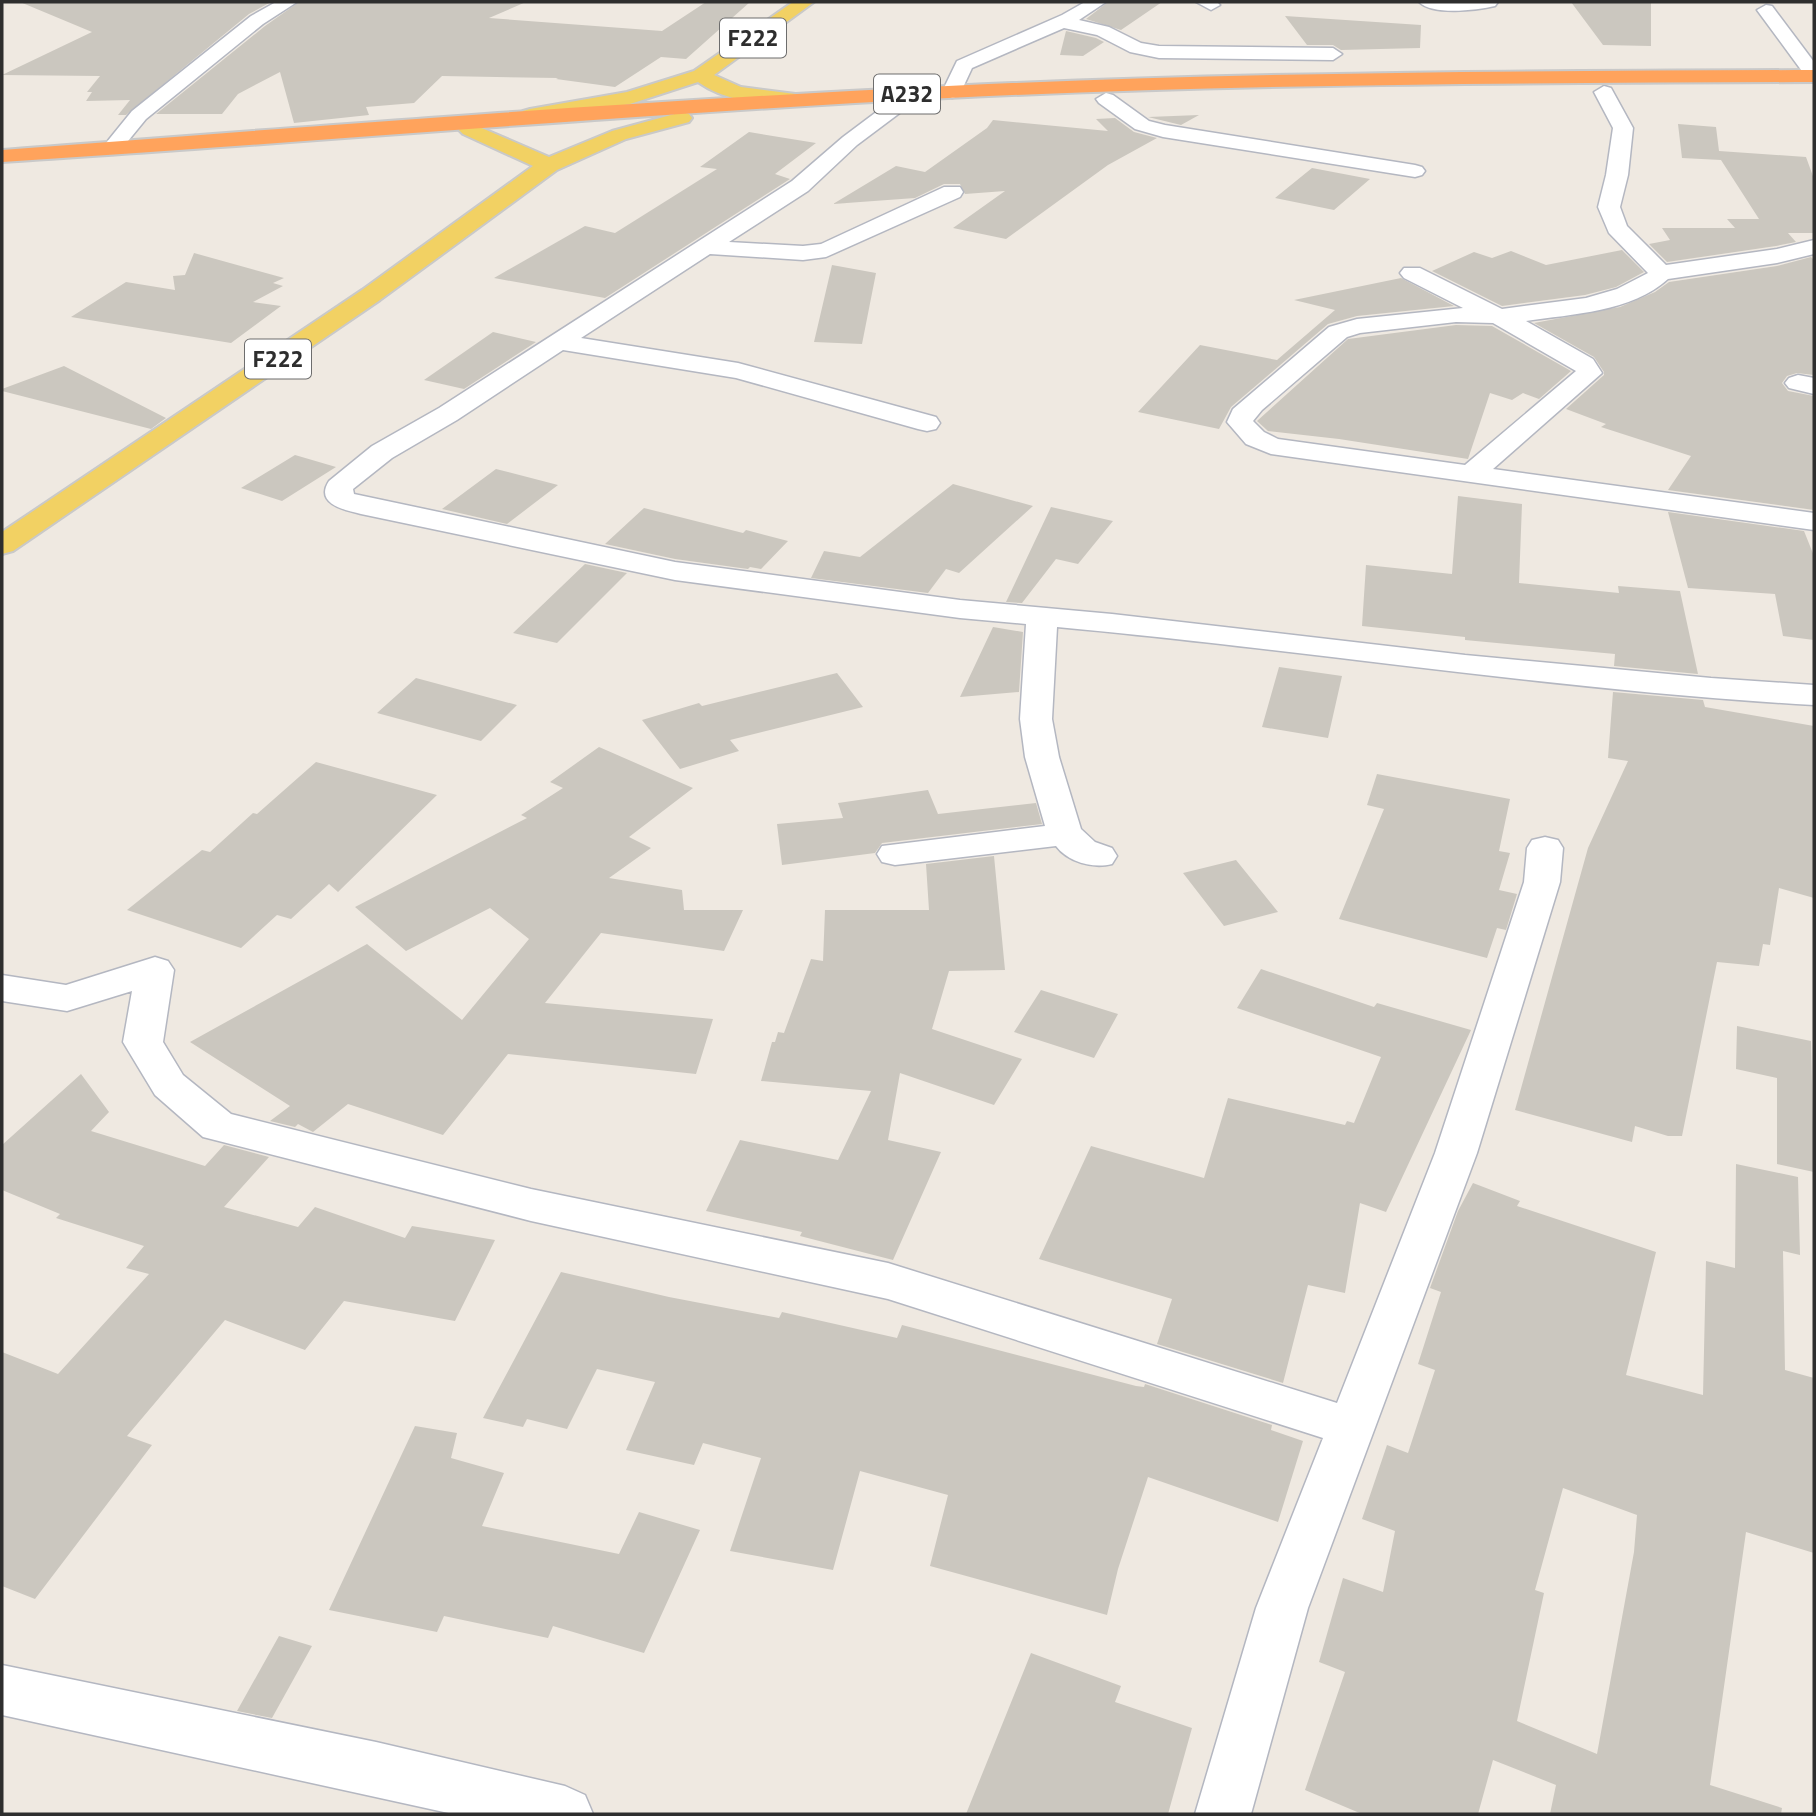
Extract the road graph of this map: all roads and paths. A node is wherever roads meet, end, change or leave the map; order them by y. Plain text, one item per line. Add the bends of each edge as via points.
1 (288, 2) edge
2 (805, 2) edge
3 (1097, 2) edge
4 (1428, 2) edge
5 (1489, 2) edge
6 (1766, 10) dead end
7 (1068, 19) junction
8 (1333, 54) dead end
9 (701, 75) junction
10 (1814, 75) edge
11 (1814, 91) edge
12 (952, 92) junction
13 (1604, 92) junction
14 (1106, 99) junction
15 (804, 100) junction
16 (894, 108) junction
17 (517, 117) junction
18 (682, 118) junction
19 (470, 130) junction
20 (112, 148) junction
21 (2, 156) edge
22 (549, 165) junction
23 (2, 166) edge
24 (1415, 171) dead end
25 (952, 192) dead end
26 (705, 247) junction
27 (1814, 247) edge
28 (1412, 272) dead end
29 (1661, 273) junction
30 (1496, 317) junction
31 (558, 342) junction
32 (927, 423) dead end
33 (1470, 475) junction
34 (1814, 522) edge
35 (2, 545) edge
36 (1042, 617) junction
37 (1814, 695) edge
38 (1066, 834) junction
39 (1545, 848) dead end
40 (895, 854) dead end
41 (1100, 856) dead end
42 (2, 988) edge
43 (1352, 1427) junction
44 (2, 1690) edge
45 (565, 1814) edge
46 (1223, 1814) edge

1 - 20 street via 257,20 139,115
2 - 9 main road, F222
3 - 7 street
4 - 5 street via 1466,6
6 - 10 street
7 - 8 street via 1067,23 1159,52
7 - 12 street via 964,65
9 - 15 main road, F222 via 726,90
9 - 17 main road, F222 via 630,98
10 - 12 highway, A232 via 1337,80
11 - 13 highway, A232
12 - 15 highway, A232
13 - 14 highway, A232
13 - 29 street via 1623,128 1609,207 1617,228
14 - 16 highway, A232
14 - 24 street via 1142,125 1163,131
15 - 17 highway, A232
16 - 18 highway, A232
16 - 26 street via 800,186
17 - 20 highway, A232
18 - 19 highway, A232
18 - 22 main road, F222 via 619,135
19 - 22 main road
19 - 23 highway, A232
20 - 21 highway, A232
22 - 35 main road, F222 via 371,295
25 - 26 street via 826,250 803,253
26 - 31 street
27 - 29 street
28 - 30 street
29 - 30 street via 1625,294 1589,305
30 - 33 street via 1584,364 1589,373
30 - 33 street via 1456,315 1338,332 1253,404 1240,422 1271,446
31 - 32 street via 738,371
31 - 36 street via 363,466 339,487 340,499 675,571
33 - 34 street
36 - 37 street via 1465,664
36 - 38 street via 1036,719 1042,757
38 - 40 street
38 - 41 street via 1082,850
39 - 43 street via 1542,882 1456,1153
42 - 43 street via 67,998 155,970 143,1042 169,1085 218,1126 531,1205 888,1282
43 - 46 street via 1282,1608
44 - 45 street

